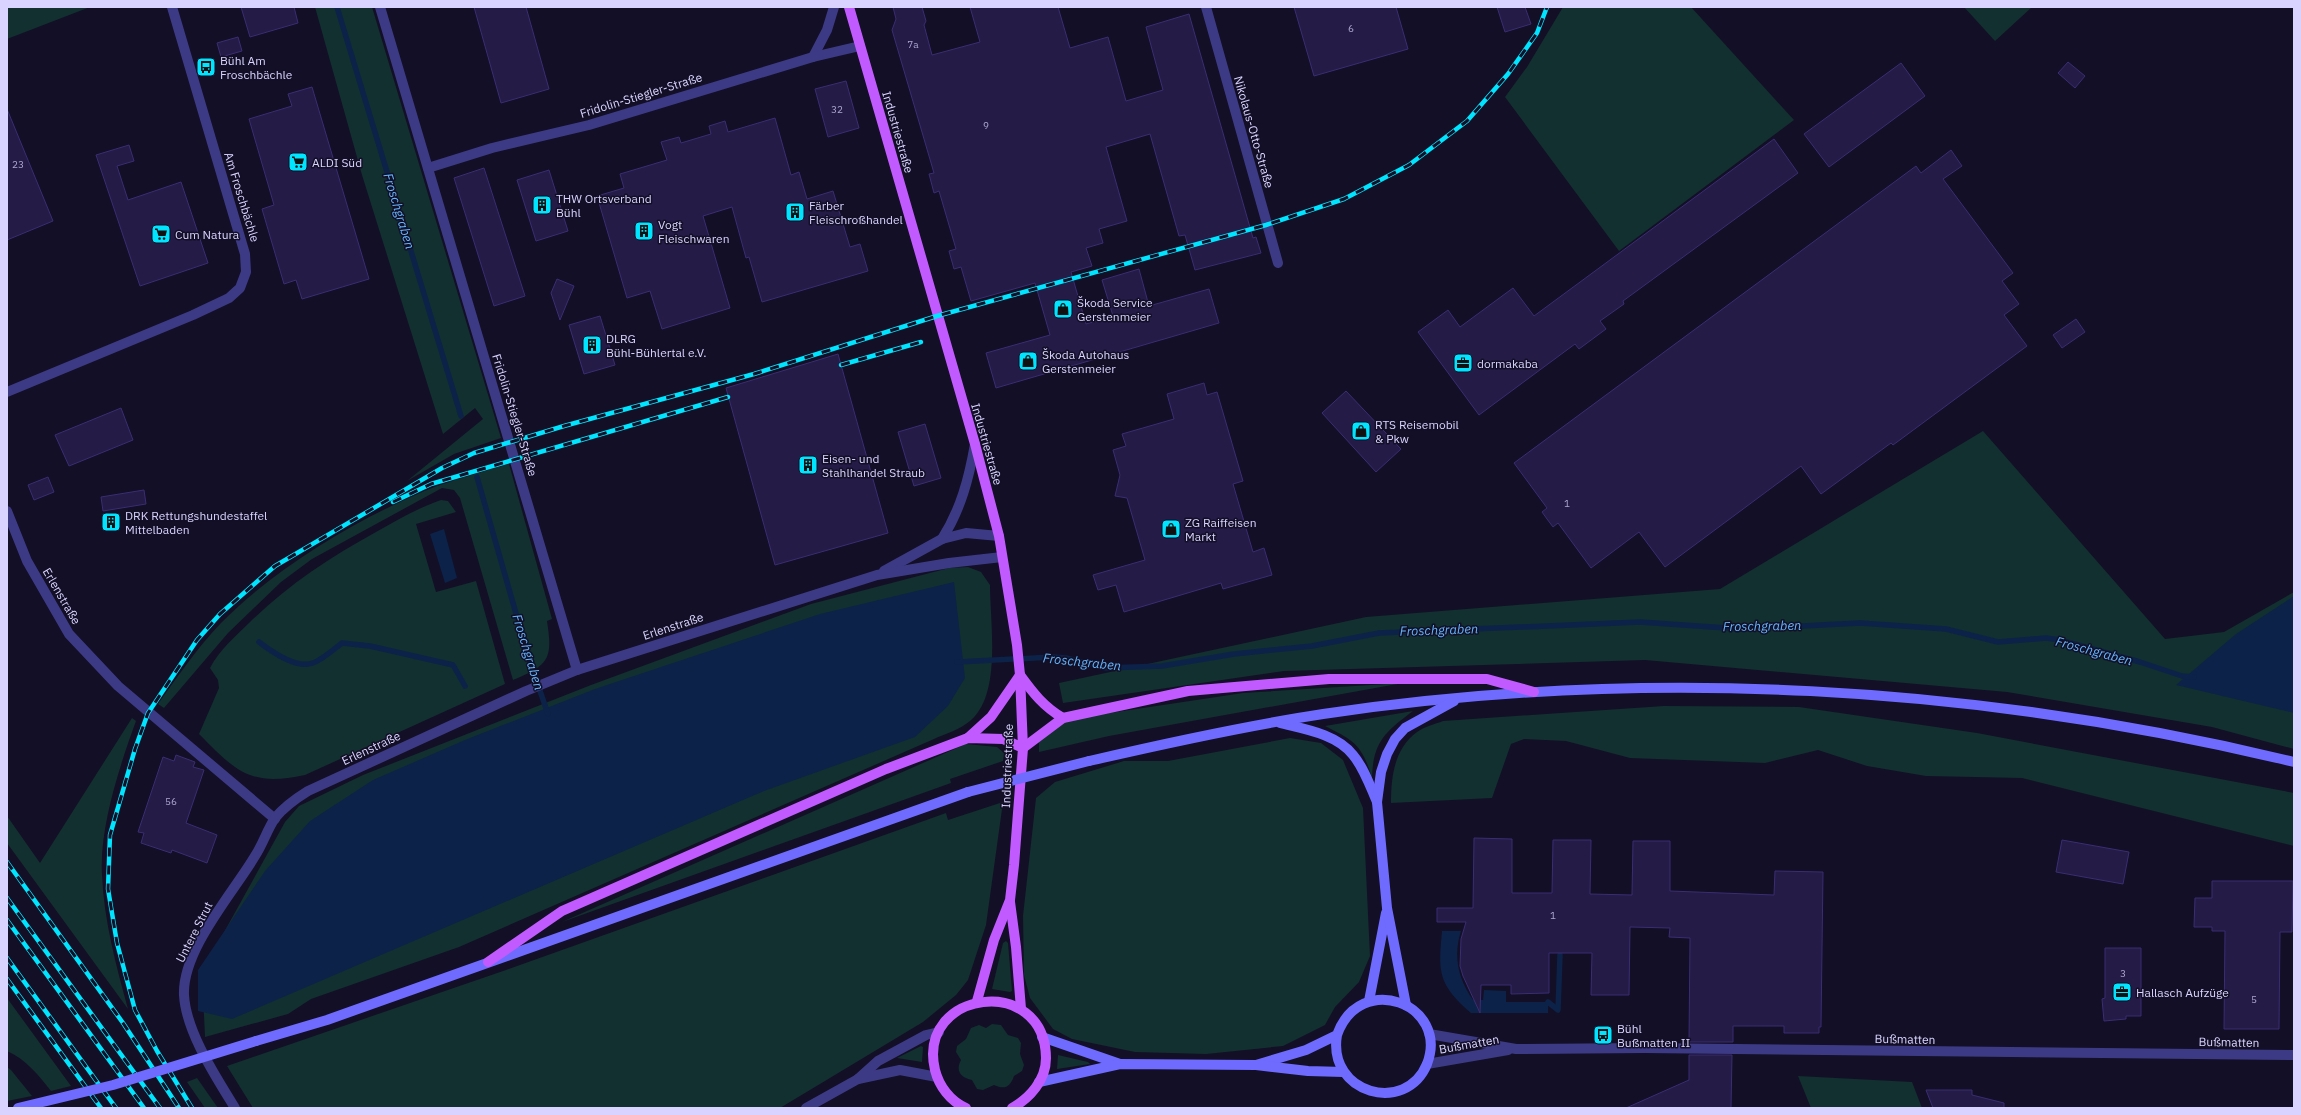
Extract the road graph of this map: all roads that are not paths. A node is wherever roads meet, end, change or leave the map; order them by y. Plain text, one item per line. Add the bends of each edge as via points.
1 (172, 7) edge
2 (380, 7) edge
3 (834, 7) edge
4 (849, 7) edge
5 (1206, 7) edge
6 (860, 46) junction
7 (813, 57) junction
8 (428, 168) junction
9 (1278, 263) dead end
10 (7, 392) edge
11 (975, 444) junction
12 (7, 511) edge
13 (998, 536) junction
14 (942, 538) junction
15 (1002, 558) junction
16 (877, 575) junction
17 (578, 670) junction
18 (1020, 675) junction
19 (1534, 692) junction
20 (1458, 699) junction
21 (1063, 718) junction
22 (1276, 722) junction
23 (968, 738) junction
24 (1023, 748) junction
25 (2294, 762) edge
26 (1376, 802) junction
27 (275, 819) junction
28 (1010, 900) junction
29 (1387, 908) junction
30 (488, 962) junction
31 (977, 1001) junction
32 (1370, 1001) junction
33 (1406, 1005) junction
34 (1021, 1010) junction
35 (939, 1032) junction
36 (1429, 1034) junction
37 (1337, 1035) junction
38 (1042, 1037) junction
39 (1516, 1049) junction
40 (2294, 1055) edge
41 (1120, 1064) junction
42 (1427, 1064) junction
43 (1256, 1065) junction
44 (1343, 1072) junction
45 (936, 1077) junction
46 (858, 1079) junction
47 (1039, 1082) junction
48 (952, 1104) edge
49 (18, 1108) edge
50 (235, 1108) edge
51 (806, 1108) edge
52 (966, 1108) edge
53 (1012, 1108) edge

1 - 10 street, Am Froschbächle via 245,254 246,272 240,288 228,298 193,315
2 - 8 street, Fridolin-Stiegler-Straße
3 - 7 street via 827,30
4 - 6 main road, Industriestraße
5 - 9 street, Nikolaus-Otto-Straße
6 - 7 street, Fridolin-Stiegler-Straße
6 - 11 main road, Industriestraße
7 - 8 street, Fridolin-Stiegler-Straße via 590,125 492,148
8 - 17 street, Fridolin-Stiegler-Straße
11 - 13 main road, Industriestraße
11 - 14 street, Erlenstraße via 962,502
12 - 27 street, Erlenstraße via 27,562 68,634 124,691
13 - 14 street, Erlenstraße via 966,533
13 - 15 main road, Industriestraße
14 - 16 street, Erlenstraße
15 - 16 street, Erlenstraße via 949,563
15 - 18 main road, Industriestraße
16 - 17 street, Erlenstraße
17 - 27 street, Erlenstraße via 526,691 308,791 291,802
18 - 21 main road via 1047,708
18 - 23 main road via 991,717
18 - 24 main road, Industriestraße
19 - 20 main road
19 - 21 main road via 1487,679 1329,679 1188,691
19 - 25 main road via 1651,687 1789,689 1937,700 2041,713 2160,733
20 - 22 main road via 1391,705
20 - 26 main road via 1405,728 1395,739 1383,762
21 - 24 main road
22 - 26 main road via 1325,735 1348,750 1360,765
22 - 30 main road, bridge via 1089,761 968,792
23 - 24 main road via 1003,739
23 - 30 main road via 886,769 562,912
24 - 28 main road, Industriestraße
26 - 29 main road
27 - 50 street, Untere Strut via 255,856 216,913 189,964 184,994 192,1028
28 - 31 main road via 994,940
28 - 34 main road
29 - 32 main road
29 - 33 main road
30 - 49 main road, bridge via 327,1020 113,1085
31 - 34 main road via 1000,1001
31 - 35 main road via 956,1011
32 - 33 main road via 1384,999
32 - 37 main road via 1352,1010 1340,1026
33 - 36 main road via 1423,1020
34 - 38 main road via 1037,1026
35 - 45 main road via 934,1046 933,1062
35 - 46 street via 926,1035 878,1061
36 - 39 street, Bußmatten
36 - 42 main road
37 - 43 main road via 1306,1050
37 - 44 main road via 1336,1054
38 - 41 main road
38 - 47 main road via 1046,1060
39 - 40 street, Bußmatten
39 - 42 street, Bußmatten
41 - 43 main road
41 - 47 main road
42 - 44 main road via 1409,1086 1387,1094 1374,1093 1358,1087
43 - 44 main road
45 - 46 street via 900,1070
45 - 48 main road
46 - 51 street
47 - 53 main road via 1032,1094
48 - 52 main road

